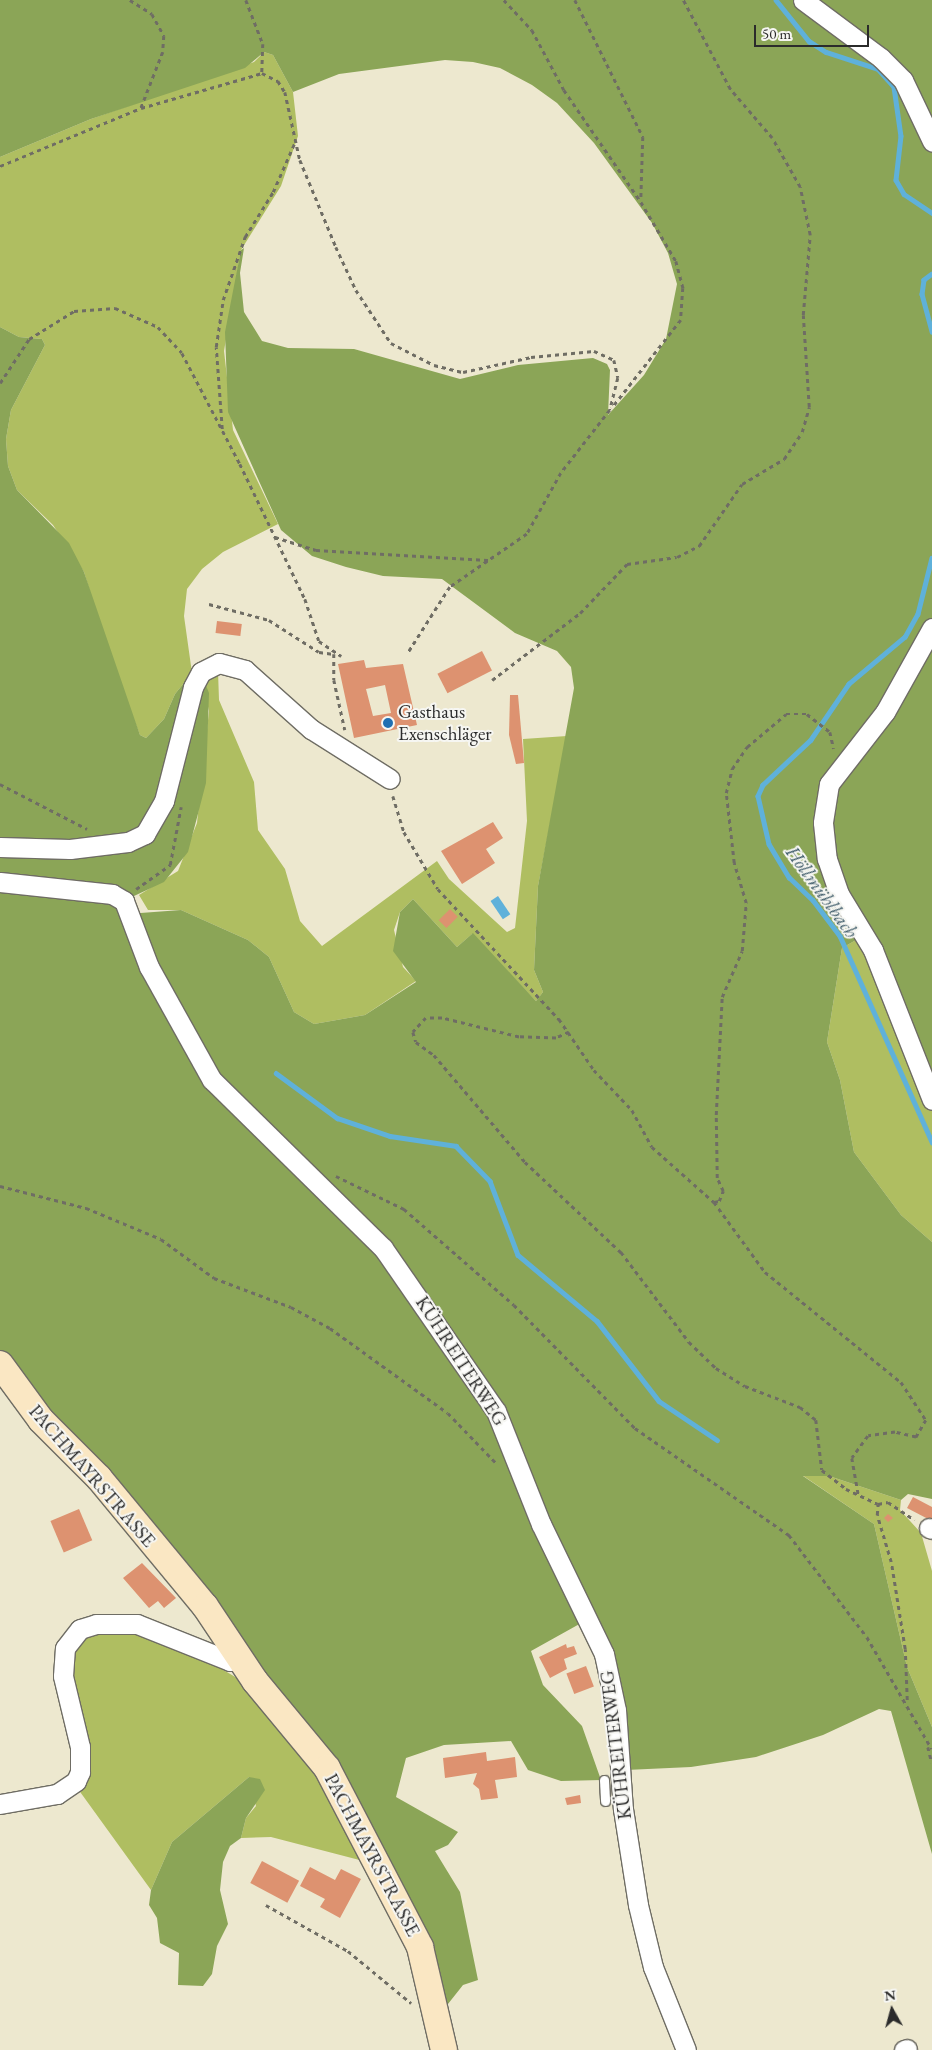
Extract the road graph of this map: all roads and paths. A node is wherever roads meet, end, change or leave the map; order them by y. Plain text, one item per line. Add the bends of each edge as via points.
1 (130, 0) edge
2 (246, 0) edge
3 (504, 0) edge
4 (575, 0) edge
5 (682, 0) edge
6 (803, 0) edge
7 (262, 73) junction
8 (141, 108) junction
9 (296, 141) junction
10 (932, 141) edge
11 (0, 166) edge
12 (641, 202) junction
13 (0, 383) edge
14 (610, 410) junction
15 (222, 430) junction
16 (275, 537) junction
17 (494, 560) junction
18 (209, 604) dead end
19 (932, 628) edge
20 (408, 653) dead end
21 (334, 654) junction
22 (341, 656) dead end
23 (492, 680) dead end
24 (830, 732) dead end
25 (347, 736) dead end
26 (390, 780) joint
27 (0, 784) edge
28 (94, 832) dead end
29 (0, 847) edge
30 (0, 882) edge
31 (569, 1032) junction
32 (932, 1100) edge
33 (328, 1173) dead end
34 (0, 1186) edge
35 (714, 1202) junction
36 (0, 1364) edge
37 (500, 1467) dead end
38 (859, 1497) junction
39 (878, 1504) junction
40 (930, 1529) edge
41 (240, 1658) junction
42 (907, 1701) junction
43 (928, 1746) junction
44 (932, 1749) edge
45 (932, 1763) edge
46 (604, 1780) dead end
47 (603, 1795) dead end
48 (0, 1804) edge
49 (266, 1905) dead end
50 (438, 2019) junction
51 (444, 2050) edge
52 (686, 2050) edge

1 - 8 path via 152,14 164,36 163,52
2 - 7 path via 264,44
3 - 12 path via 532,30 564,90
4 - 12 path via 643,137
5 - 23 path via 730,89 772,138 800,187 810,235 803,314 809,407 802,432 784,459 742,484 699,546 677,556 627,564 580,613
6 - 10 street via 881,58 902,80
7 - 8 path
7 - 9 path via 278,81 285,92
8 - 11 path
9 - 14 path via 356,290 391,343 434,364 463,372 531,357 602,352 617,368
9 - 15 path via 273,192 245,237 223,300 216,347
12 - 14 path via 676,261 684,306 681,320
13 - 15 path via 29,339 58,318 90,307 115,308 136,314 171,338
14 - 17 path via 561,473 527,534
15 - 16 path
16 - 17 path via 316,550
16 - 21 path via 305,599 319,641
17 - 20 path via 450,588
18 - 21 path via 269,620 319,652
19 - 32 street via 885,712 829,784 823,823 827,859 839,894 873,950
21 - 22 path
21 - 25 path via 334,680
24 - 35 path via 807,714 786,714 747,747 732,769 726,792 734,863 746,903 742,951 722,997 716,1123 718,1178 723,1191 719,1201
26 - 29 street via 311,729 245,670 219,663 201,672 193,687 164,801 145,834 128,842 70,849
26 - 31 path via 404,832 428,876
27 - 28 path
30 - 52 street, KÜHREITERWEG via 112,894 124,901 153,974 212,1080 383,1248 496,1410 542,1524 604,1654 616,1710 623,1809 638,1905 653,1967
31 - 35 path via 594,1070 632,1110 652,1147
31 - 38 path via 556,1038 519,1037 442,1018 426,1018 413,1032 416,1042 434,1055 525,1162 621,1252 669,1318 716,1368 745,1386 800,1407 816,1420 822,1470
33 - 42 path via 404,1210 514,1305 635,1428 789,1535 867,1637
34 - 37 path via 86,1208 161,1240 214,1278 291,1308 330,1328 448,1413
35 - 38 path via 765,1272 901,1382 926,1420 916,1437 895,1432 868,1436 852,1458
36 - 41 street, PACHMAYRSTRASSE via 60,1442 99,1478 205,1606
38 - 39 path
39 - 40 path via 888,1502
39 - 42 path via 877,1515 891,1562 905,1649
41 - 48 street via 230,1661 137,1624 96,1624 80,1629 65,1648 63,1676 80,1747 80,1772 76,1781 56,1794
41 - 50 street, PACHMAYRSTRASSE via 347,1800 416,1938
42 - 43 path
43 - 44 path
43 - 45 path
46 - 47 lane
49 - 50 path via 348,1951 418,2009
50 - 51 street, PACHMAYRSTRASSE

